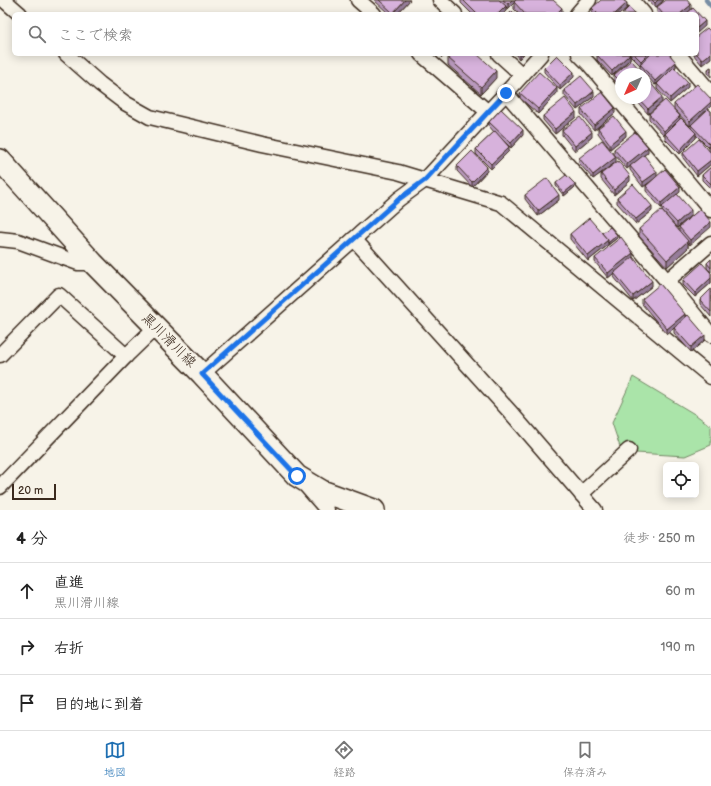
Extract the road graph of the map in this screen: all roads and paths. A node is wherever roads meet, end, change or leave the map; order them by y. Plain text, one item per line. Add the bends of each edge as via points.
1 (4, 0) edge
2 (358, 0) edge
3 (589, 0) edge
4 (632, 0) edge
5 (18, 12) edge
6 (372, 12) edge
7 (578, 12) edge
8 (642, 12) edge
9 (68, 56) edge
10 (423, 56) edge
11 (501, 56) edge
12 (539, 56) edge
13 (581, 56) edge
14 (680, 56) edge
15 (522, 75) junction
16 (506, 93) junction
17 (711, 93) edge
18 (488, 112) junction
19 (0, 160) edge
20 (425, 180) junction
21 (711, 210) edge
22 (0, 239) edge
23 (354, 239) junction
24 (711, 243) edge
25 (93, 263) junction
26 (667, 281) junction
27 (156, 326) junction
28 (711, 335) edge
29 (0, 355) edge
30 (126, 356) junction
31 (202, 374) junction
32 (711, 377) edge
33 (629, 450) dead end
34 (297, 476) junction
35 (0, 487) edge
36 (581, 494) junction
37 (327, 510) edge
38 (374, 510) edge
39 (595, 510) edge

1 - 5 street
2 - 6 street
3 - 7 street
4 - 8 street
9 - 20 street via 124,103 150,117
10 - 18 street
11 - 15 street
12 - 15 street
13 - 21 street
14 - 17 street
15 - 16 street
16 - 18 street
16 - 26 street
18 - 20 street
19 - 25 main road, 黒川滑川線
20 - 23 street via 399,199
20 - 32 street via 501,203
22 - 25 street via 18,241 78,263
23 - 31 street
23 - 36 street
24 - 26 street
25 - 27 main road, 黒川滑川線
26 - 28 street
27 - 30 street
27 - 31 main road, 黒川滑川線
29 - 30 street via 60,295
30 - 35 street
31 - 34 main road, 黒川滑川線
33 - 36 street
34 - 37 street
34 - 38 main road, 黒川滑川線 via 322,492
36 - 39 street

